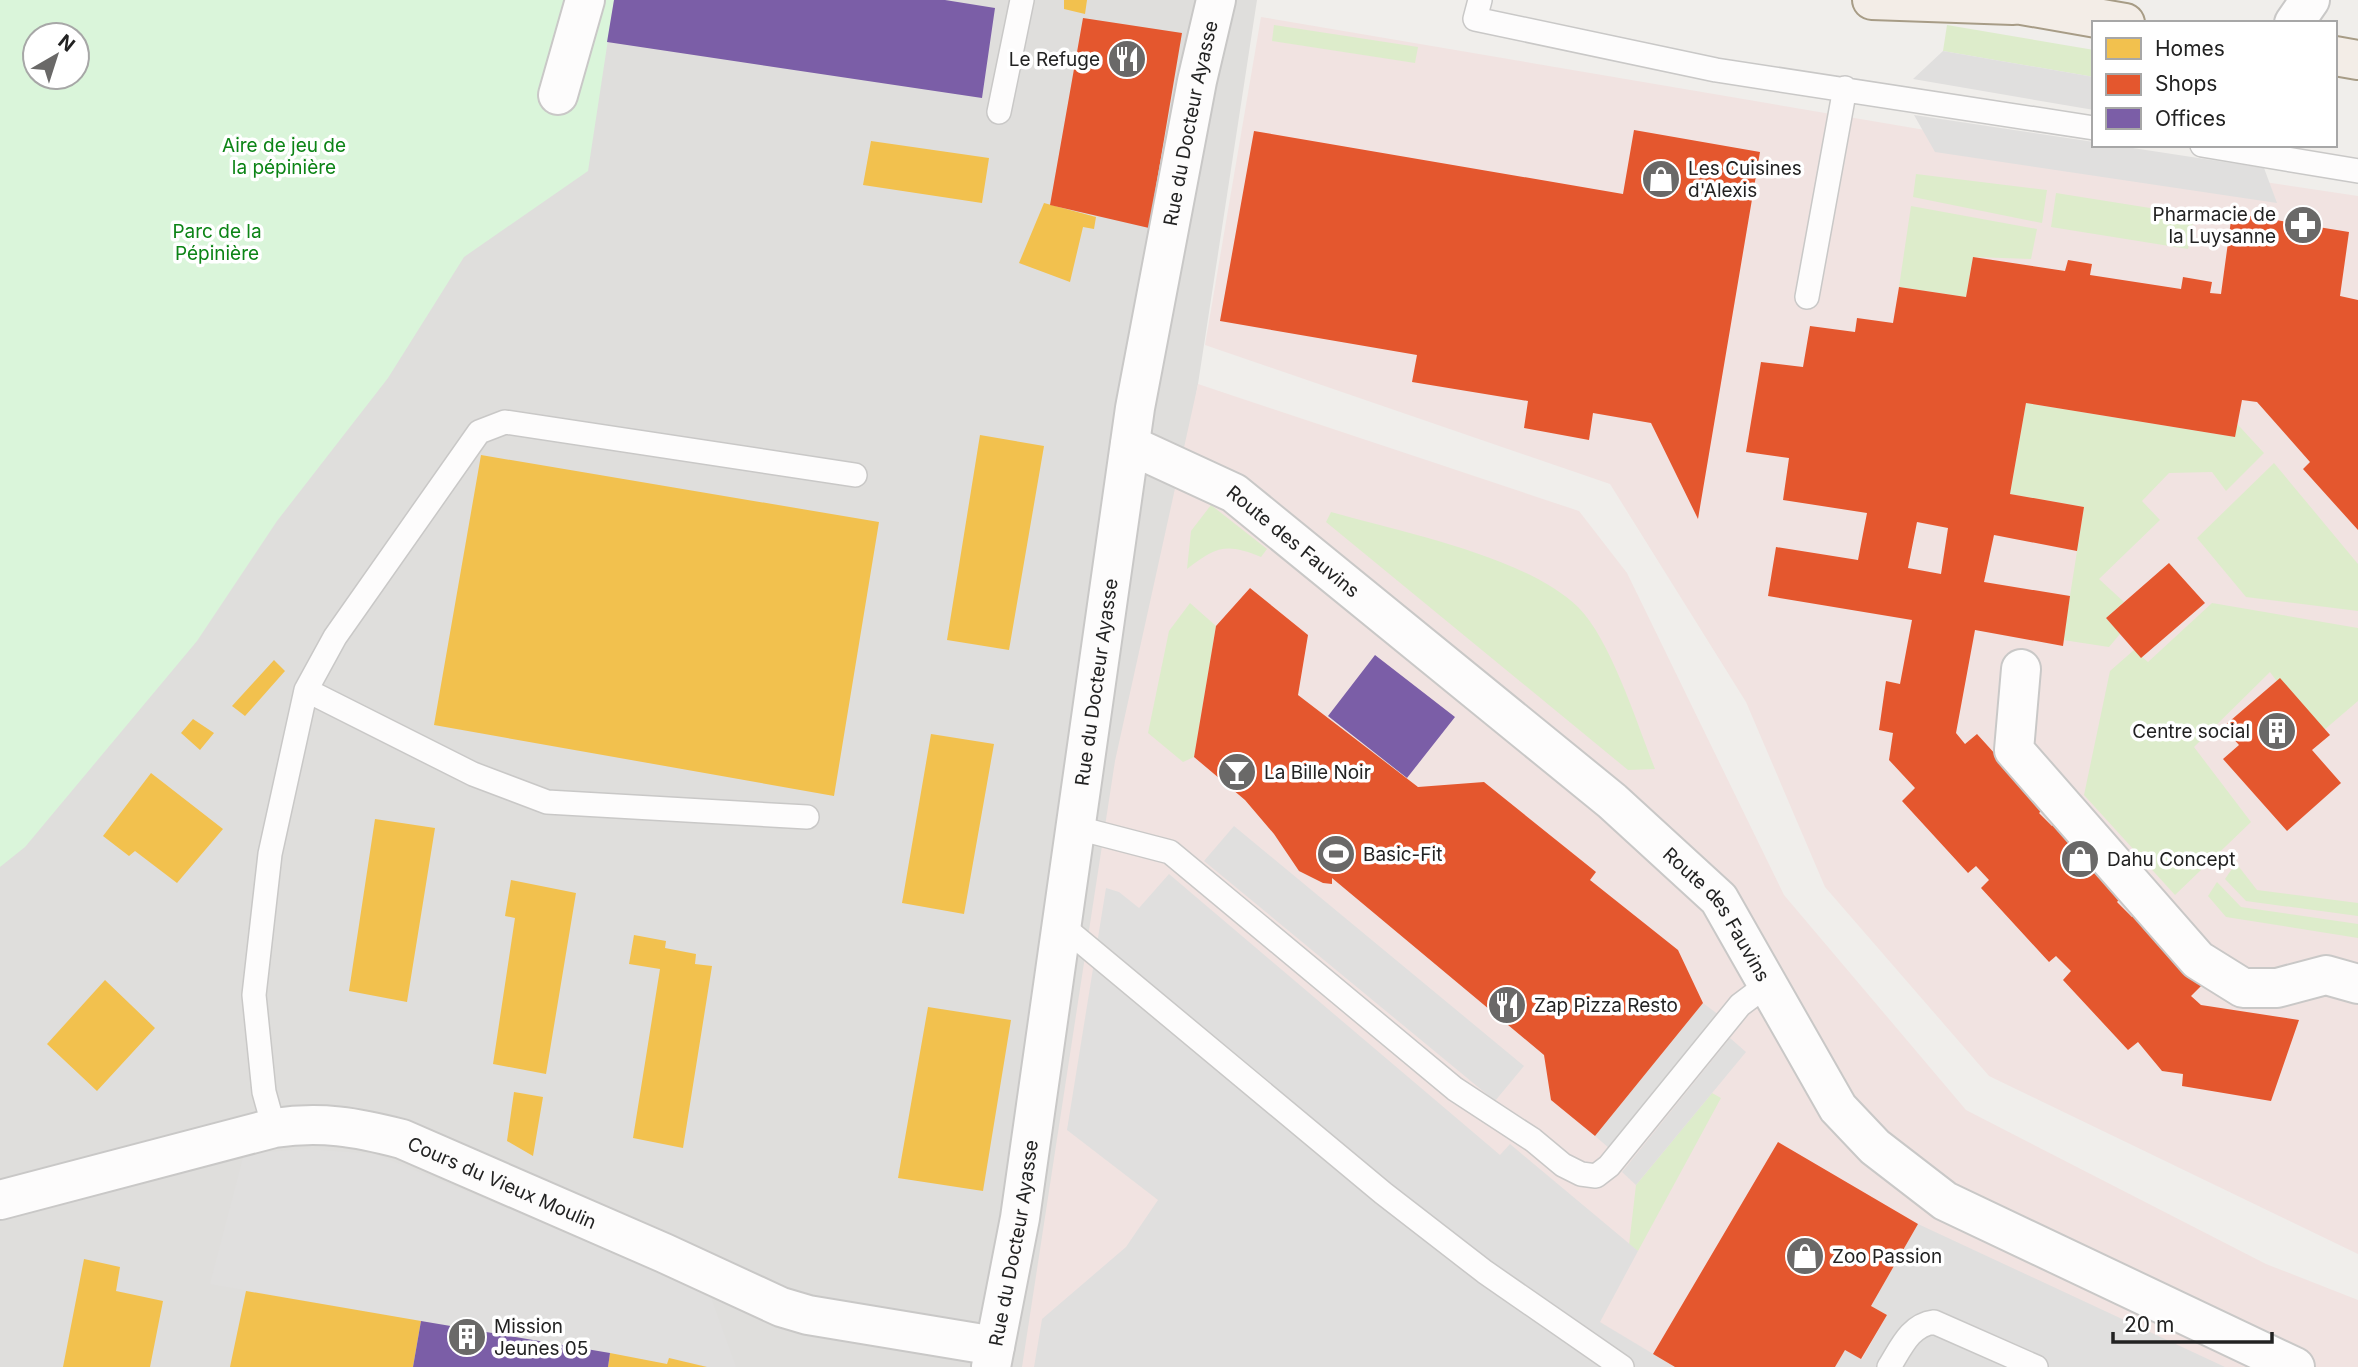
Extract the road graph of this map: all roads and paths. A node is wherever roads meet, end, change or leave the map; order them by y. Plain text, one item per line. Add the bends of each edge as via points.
1 (585, 0) edge
2 (1022, 0) edge
3 (1216, 0) edge
4 (1480, 0) edge
5 (1872, 0) edge
6 (2310, 0) edge
7 (2003, 3) edge
8 (2113, 21) edge
9 (2295, 21) edge
10 (2337, 56) edge
11 (2358, 60) edge
12 (1846, 88) junction
13 (558, 95) dead end
14 (999, 112) dead end
15 (2092, 128) edge
16 (2214, 147) edge
17 (2358, 170) edge
18 (1807, 297) dead end
19 (1130, 445) junction
20 (855, 475) dead end
21 (2021, 669) dead end
22 (306, 690) junction
23 (807, 817) dead end
24 (1074, 827) junction
25 (1060, 923) junction
26 (1768, 984) junction
27 (2358, 984) edge
28 (274, 1128) junction
29 (0, 1200) edge
30 (993, 1357) edge
31 (1622, 1367) edge
32 (1889, 1367) edge
33 (2036, 1367) edge
34 (2295, 1367) edge

1 - 13 street
2 - 14 lane
3 - 19 street, Rue du Docteur Ayasse
4 - 12 lane via 1475,19 1716,70
5 - 7 main road
6 - 9 street
7 - 8 main road
10 - 11 main road
12 - 15 lane
12 - 18 lane
16 - 17 lane
19 - 24 street, Rue du Docteur Ayasse
19 - 26 street, Route des Fauvins via 1234,493 1612,801 1719,899
20 - 22 lane via 505,422 493,425 470,443 335,637
21 - 27 street via 2014,750 2198,960 2243,988 2277,988 2326,975
22 - 23 lane via 473,774 547,802
22 - 28 lane via 270,855 254,995 264,1092
24 - 25 street, Rue du Docteur Ayasse
24 - 26 lane via 1170,852 1455,1089 1581,1174 1596,1176 1609,1166 1740,1005
25 - 30 street, Rue du Docteur Ayasse via 1020,1217
25 - 31 lane via 1485,1272
26 - 34 street, Route des Fauvins via 1838,1108 1875,1147 1945,1201
28 - 29 street, Cours du Vieux Moulin
28 - 30 street, Cours du Vieux Moulin via 307,1123 356,1127 402,1139 781,1307
32 - 33 lane via 1913,1331 1934,1322

